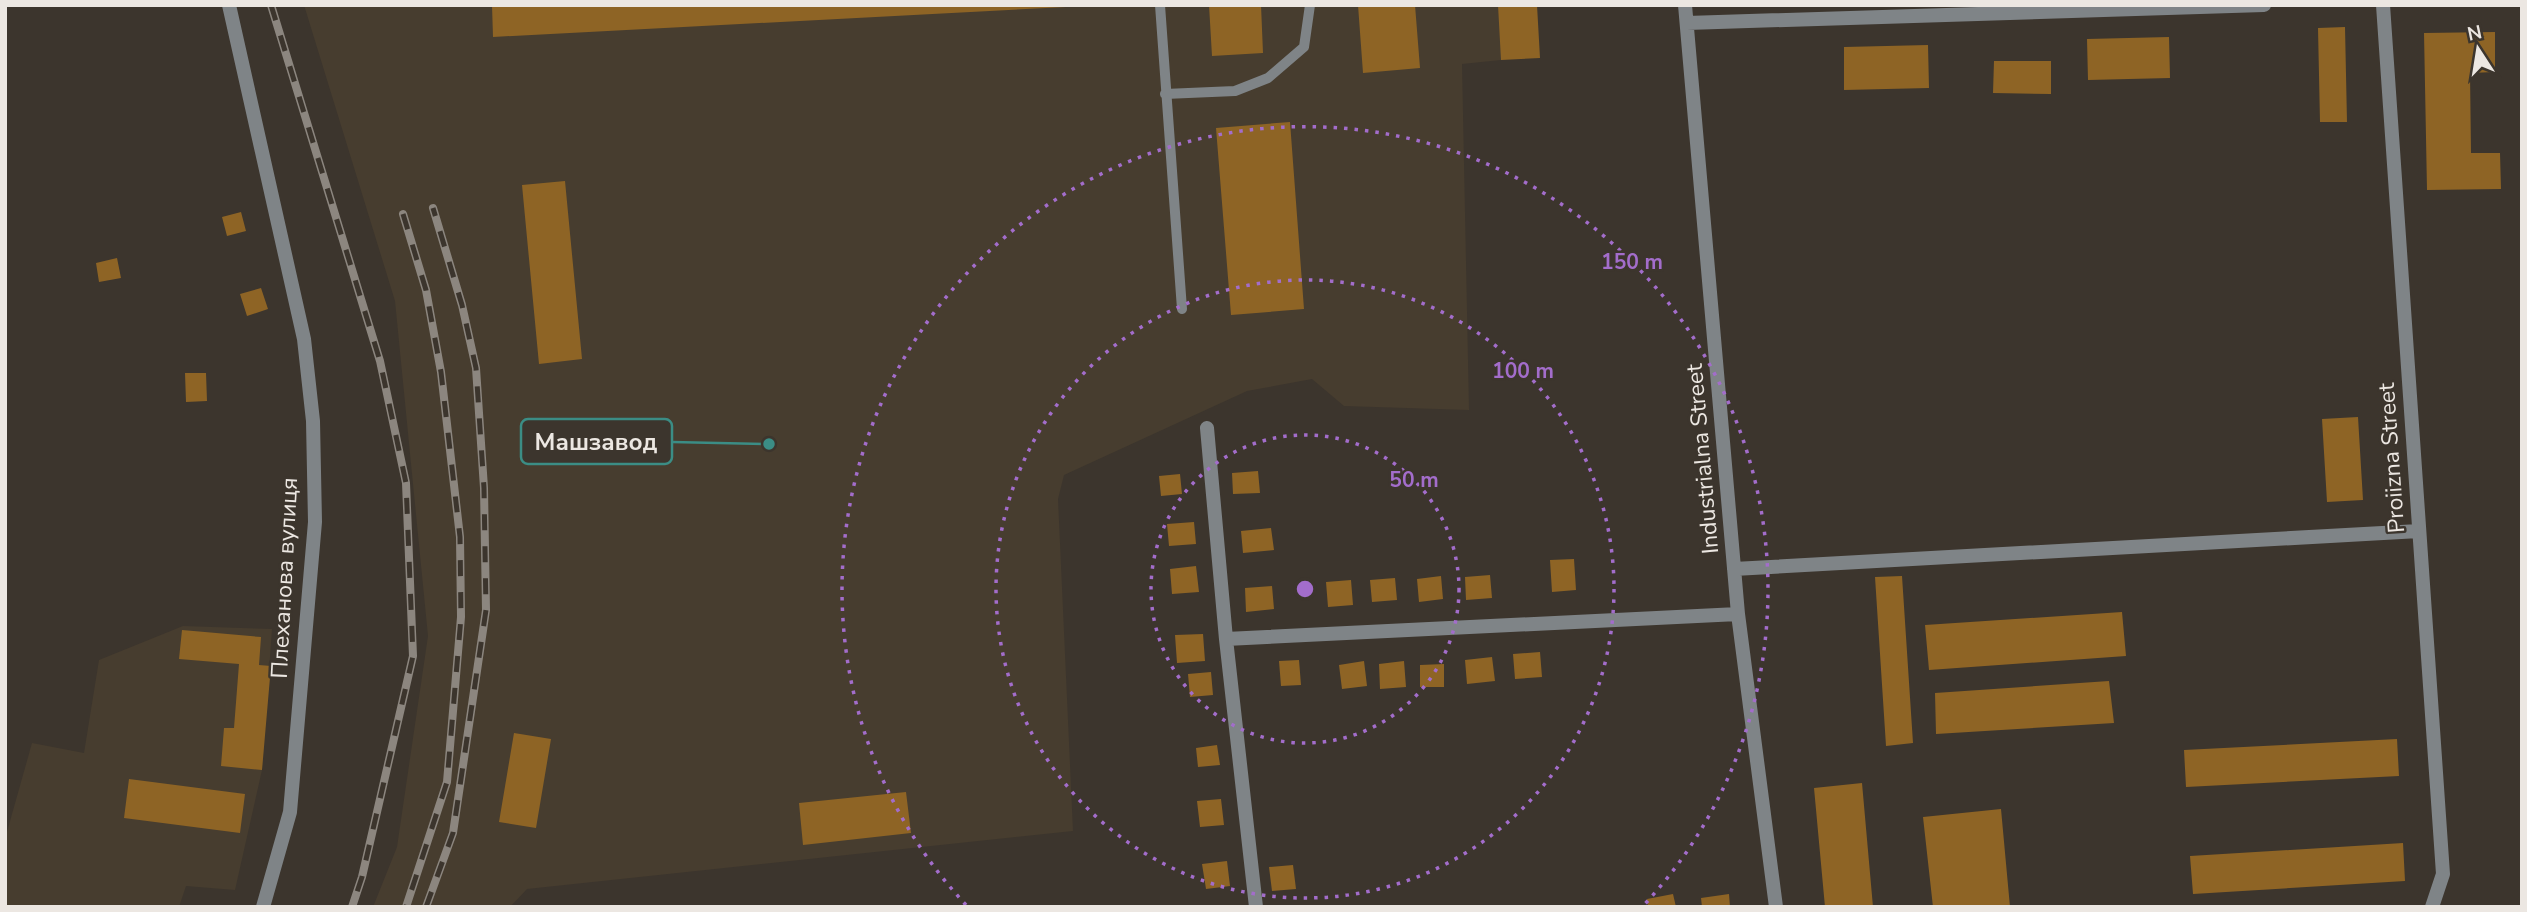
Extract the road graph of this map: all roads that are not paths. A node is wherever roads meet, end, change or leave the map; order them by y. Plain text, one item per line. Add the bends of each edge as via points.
1 (229, 5) edge
2 (1160, 5) edge
3 (1310, 5) edge
4 (1685, 5) edge
5 (2264, 5) edge
6 (2383, 5) edge
7 (1687, 23) junction
8 (1165, 94) junction
9 (1182, 309) dead end
10 (1206, 428) dead end
11 (2419, 531) junction
12 (1734, 569) junction
13 (1738, 614) junction
14 (1226, 639) junction
15 (263, 907) edge
16 (1256, 907) edge
17 (1776, 907) edge
18 (2432, 907) edge

1 - 15 street, Плеханова вулиця via 304,339 313,421 315,522 290,812
2 - 8 lane
3 - 8 lane via 1304,47 1268,78 1235,91
4 - 7 street, Industrialna Street
5 - 7 street
6 - 11 street, Proiizna Street
7 - 12 street, Industrialna Street
8 - 9 lane
10 - 14 street
11 - 12 street
11 - 18 street, Proiizna Street via 2443,874
12 - 13 street, Industrialna Street
13 - 14 street
13 - 17 street, Industrialna Street
14 - 16 street

